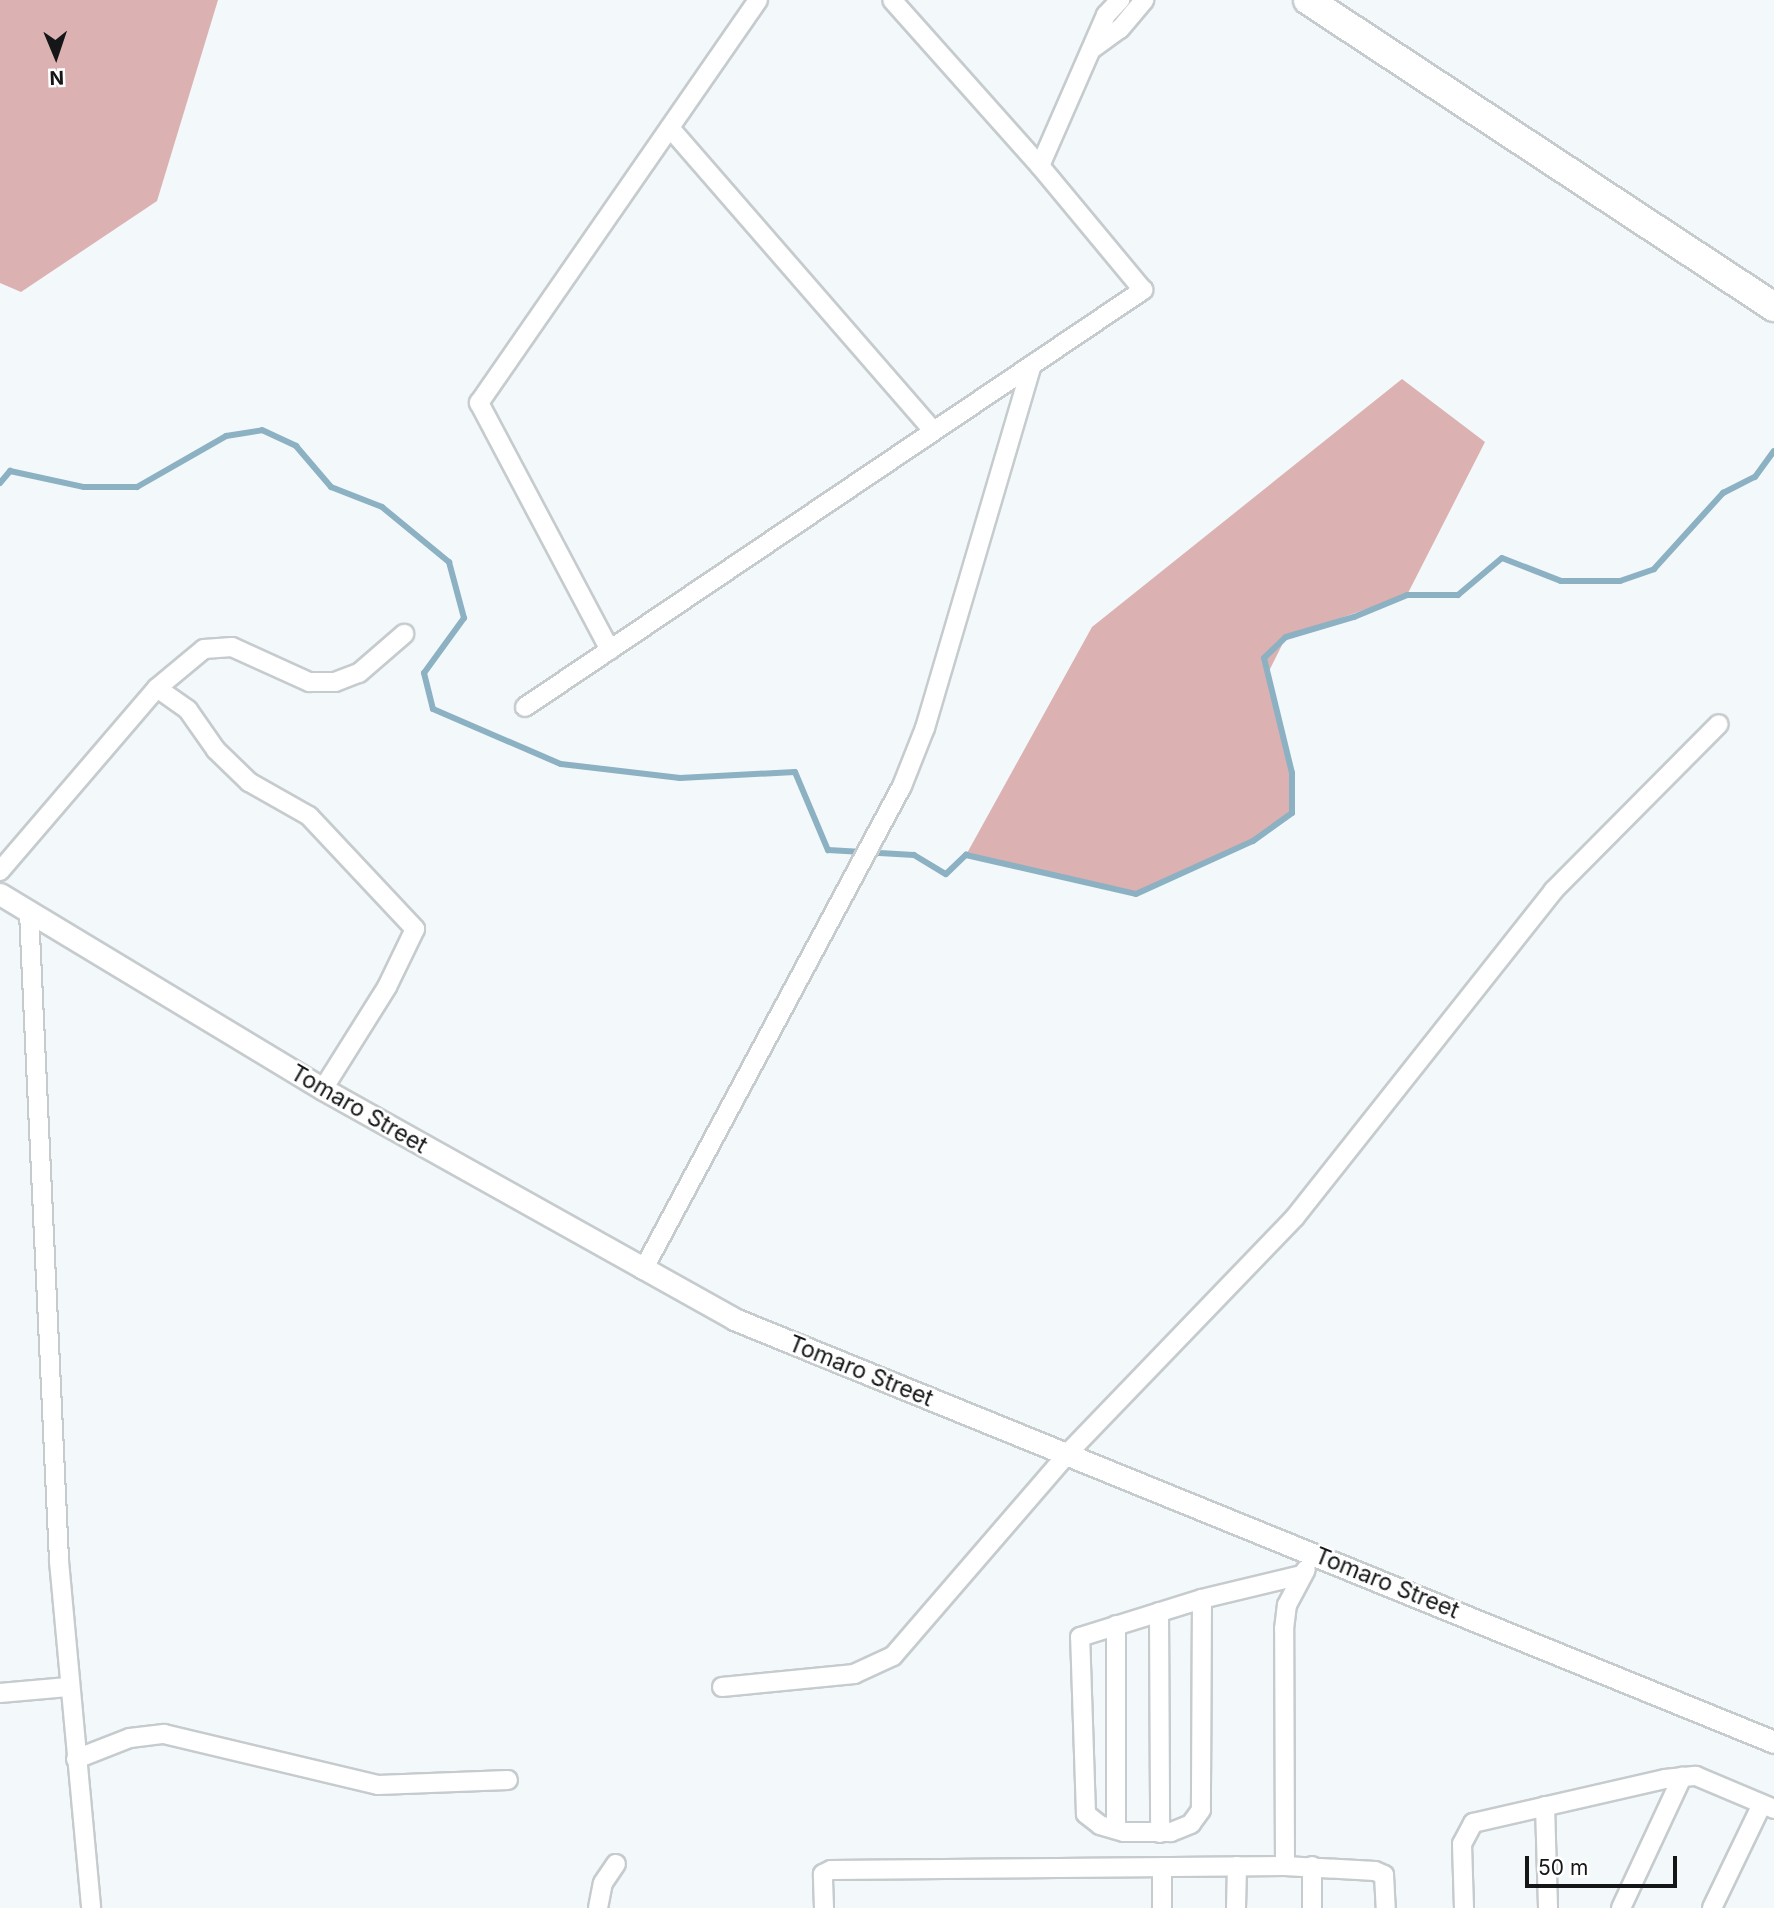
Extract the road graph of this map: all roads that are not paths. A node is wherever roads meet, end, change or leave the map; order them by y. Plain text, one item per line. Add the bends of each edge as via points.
1 (758, 0) edge
2 (892, 0) edge
3 (1120, 0) edge
4 (1144, 0) edge
5 (1308, 0) edge
6 (1336, 0) edge
7 (1092, 49) junction
8 (670, 128) junction
9 (1040, 166) junction
10 (1774, 289) edge
11 (1774, 307) edge
12 (1032, 365) junction
13 (933, 432) junction
14 (404, 634) dead end
15 (610, 650) junction
16 (157, 688) junction
17 (525, 707) dead end
18 (1718, 724) dead end
19 (0, 871) edge
20 (0, 894) edge
21 (29, 912) junction
22 (323, 1088) junction
23 (643, 1269) junction
24 (1068, 1453) junction
25 (1317, 1554) junction
26 (1302, 1575) junction
27 (1202, 1599) junction
28 (1159, 1612) junction
29 (1116, 1625) junction
30 (68, 1687) junction
31 (722, 1687) dead end
32 (0, 1693) edge
33 (1774, 1742) edge
34 (76, 1759) junction
35 (1682, 1777) junction
36 (508, 1780) dead end
37 (1545, 1806) junction
38 (1768, 1806) edge
39 (1116, 1828) junction
40 (1160, 1833) junction
41 (616, 1864) dead end
42 (1237, 1866) junction
43 (1284, 1866) junction
44 (1312, 1866) junction
45 (1161, 1867) junction
46 (91, 1908) edge
47 (598, 1908) edge
48 (824, 1908) edge
49 (1162, 1908) edge
50 (1236, 1908) edge
51 (1312, 1908) edge
52 (1386, 1908) edge
53 (1464, 1908) edge
54 (1548, 1908) edge
55 (1621, 1908) edge
56 (1712, 1908) edge

1 - 8 street
2 - 9 street
3 - 7 street via 1105,15
4 - 7 street via 1120,29
5 - 11 highway
6 - 10 highway
7 - 9 street
8 - 13 street
8 - 15 street via 479,403
9 - 12 street via 1143,290
12 - 13 street
12 - 23 street via 925,728 902,786
13 - 15 street
14 - 16 street via 359,673 335,682 309,682 217,645 204,649
15 - 17 street
16 - 19 street
16 - 22 street via 188,710 216,750 248,782 309,816 415,929 387,987
18 - 24 street via 1553,891 1294,1217
20 - 21 street, Tomaro Street
21 - 22 street, Tomaro Street
21 - 30 street
22 - 23 street, Tomaro Street
23 - 24 street, Tomaro Street via 734,1319
24 - 25 street, Tomaro Street
24 - 31 street via 893,1656 854,1674
25 - 26 street
25 - 33 street, Tomaro Street
26 - 27 street
26 - 43 street via 1287,1605 1284,1629
27 - 28 street
27 - 40 street via 1201,1810 1182,1830
28 - 29 street
28 - 40 street
29 - 39 street
29 - 39 street via 1080,1636 1079,1668 1086,1814 1100,1825
30 - 32 street
30 - 34 street
34 - 36 street via 130,1738 164,1734 378,1785
34 - 46 street
35 - 37 street
35 - 38 street via 1710,1781
35 - 55 street
37 - 53 street via 1467,1828 1462,1844
37 - 54 street
38 - 56 street
39 - 40 street
41 - 47 street via 603,1883
42 - 43 street
42 - 45 street
42 - 50 street
43 - 44 street
44 - 51 street
44 - 52 street via 1384,1875
45 - 48 street via 831,1870 823,1874
45 - 49 street

